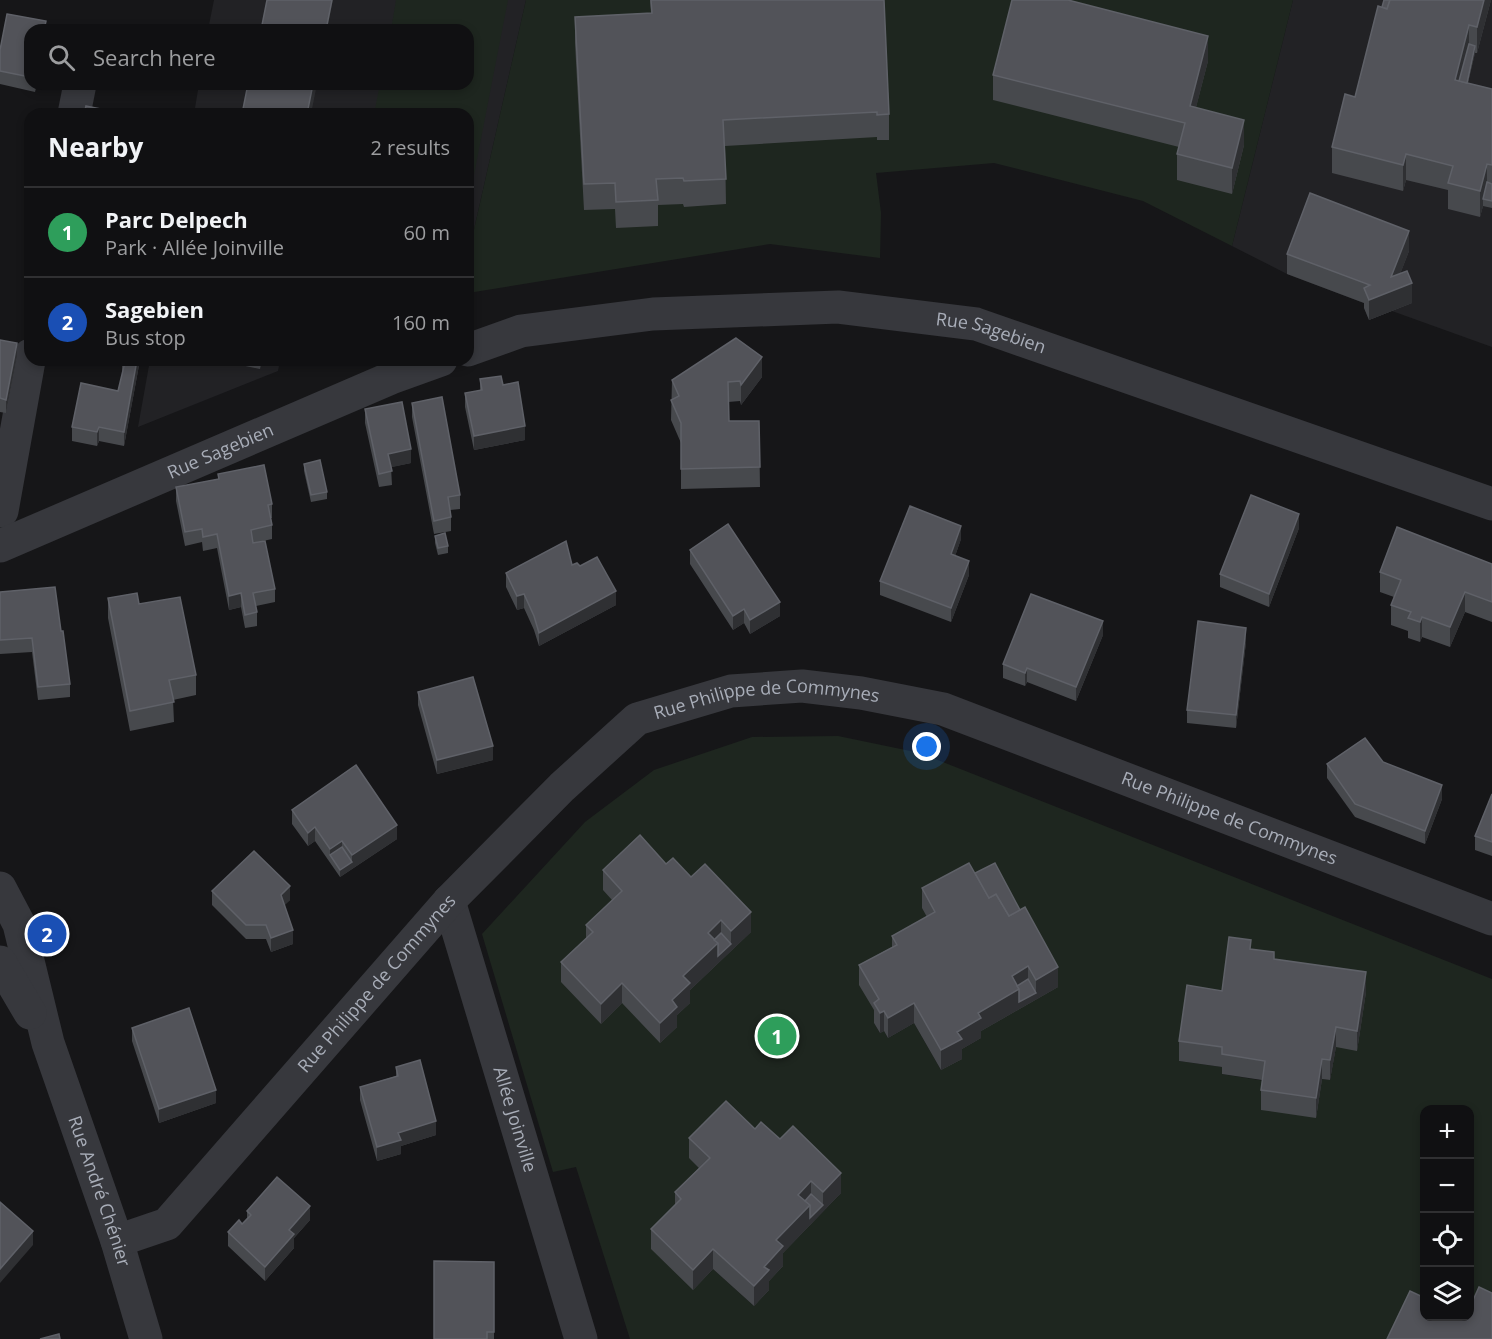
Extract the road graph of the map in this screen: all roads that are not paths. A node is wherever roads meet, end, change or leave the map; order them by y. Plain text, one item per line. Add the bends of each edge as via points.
1 (79, 90) edge
2 (75, 108) edge
3 (474, 348) edge
4 (28, 366) edge
5 (424, 366) edge
6 (1492, 504) edge
7 (1, 510) edge
8 (32, 534) junction
9 (0, 546) edge
10 (0, 888) edge
11 (449, 901) junction
12 (1492, 919) edge
13 (0, 962) edge
14 (48, 1043) junction
15 (117, 1241) junction
16 (146, 1339) edge
17 (581, 1339) edge

1 - 2 street
3 - 6 street, Rue Sagebien via 521,331 653,314 838,306 976,324
4 - 7 street
5 - 8 street, Rue Sagebien
7 - 8 street
8 - 9 street, Rue Sagebien
10 - 14 street, Rue André Chénier via 19,924
11 - 12 street, Rue Philippe de Commynes via 562,787 638,719 730,691 802,686 943,709
11 - 15 street, Rue Philippe de Commynes via 166,1224
11 - 17 street, Allée Joinville
13 - 14 street, Rue André Chénier
14 - 15 street, Rue André Chénier
15 - 16 street, Rue André Chénier

